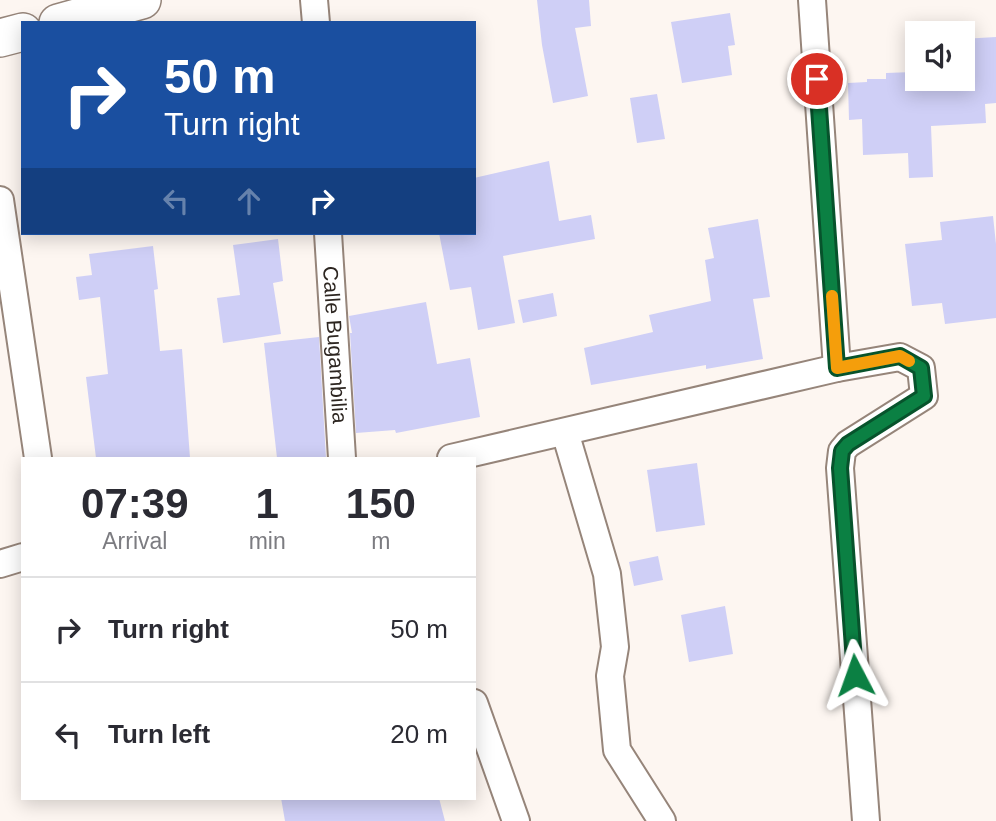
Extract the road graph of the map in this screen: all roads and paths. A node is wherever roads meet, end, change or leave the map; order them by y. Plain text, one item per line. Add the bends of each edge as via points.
1 (142, 0) edge
2 (314, 0) edge
3 (812, 0) edge
4 (65, 21) edge
5 (316, 21) edge
6 (21, 33) edge
7 (0, 38) edge
8 (0, 200) edge
9 (328, 235) edge
10 (837, 368) junction
11 (565, 432) junction
12 (38, 457) edge
13 (342, 457) edge
14 (455, 457) edge
15 (21, 558) edge
16 (0, 564) edge
17 (476, 709) edge
18 (516, 821) edge
19 (662, 821) edge
20 (866, 821) edge

1 - 4 street
2 - 5 street
3 - 10 street
6 - 7 street
8 - 12 street
9 - 13 street, Calle Bugambilia
10 - 11 street
10 - 20 street via 900,356 921,368 924,396 842,451
11 - 14 street
11 - 19 street via 607,574 615,647 610,676 617,750
15 - 16 street
17 - 18 street

